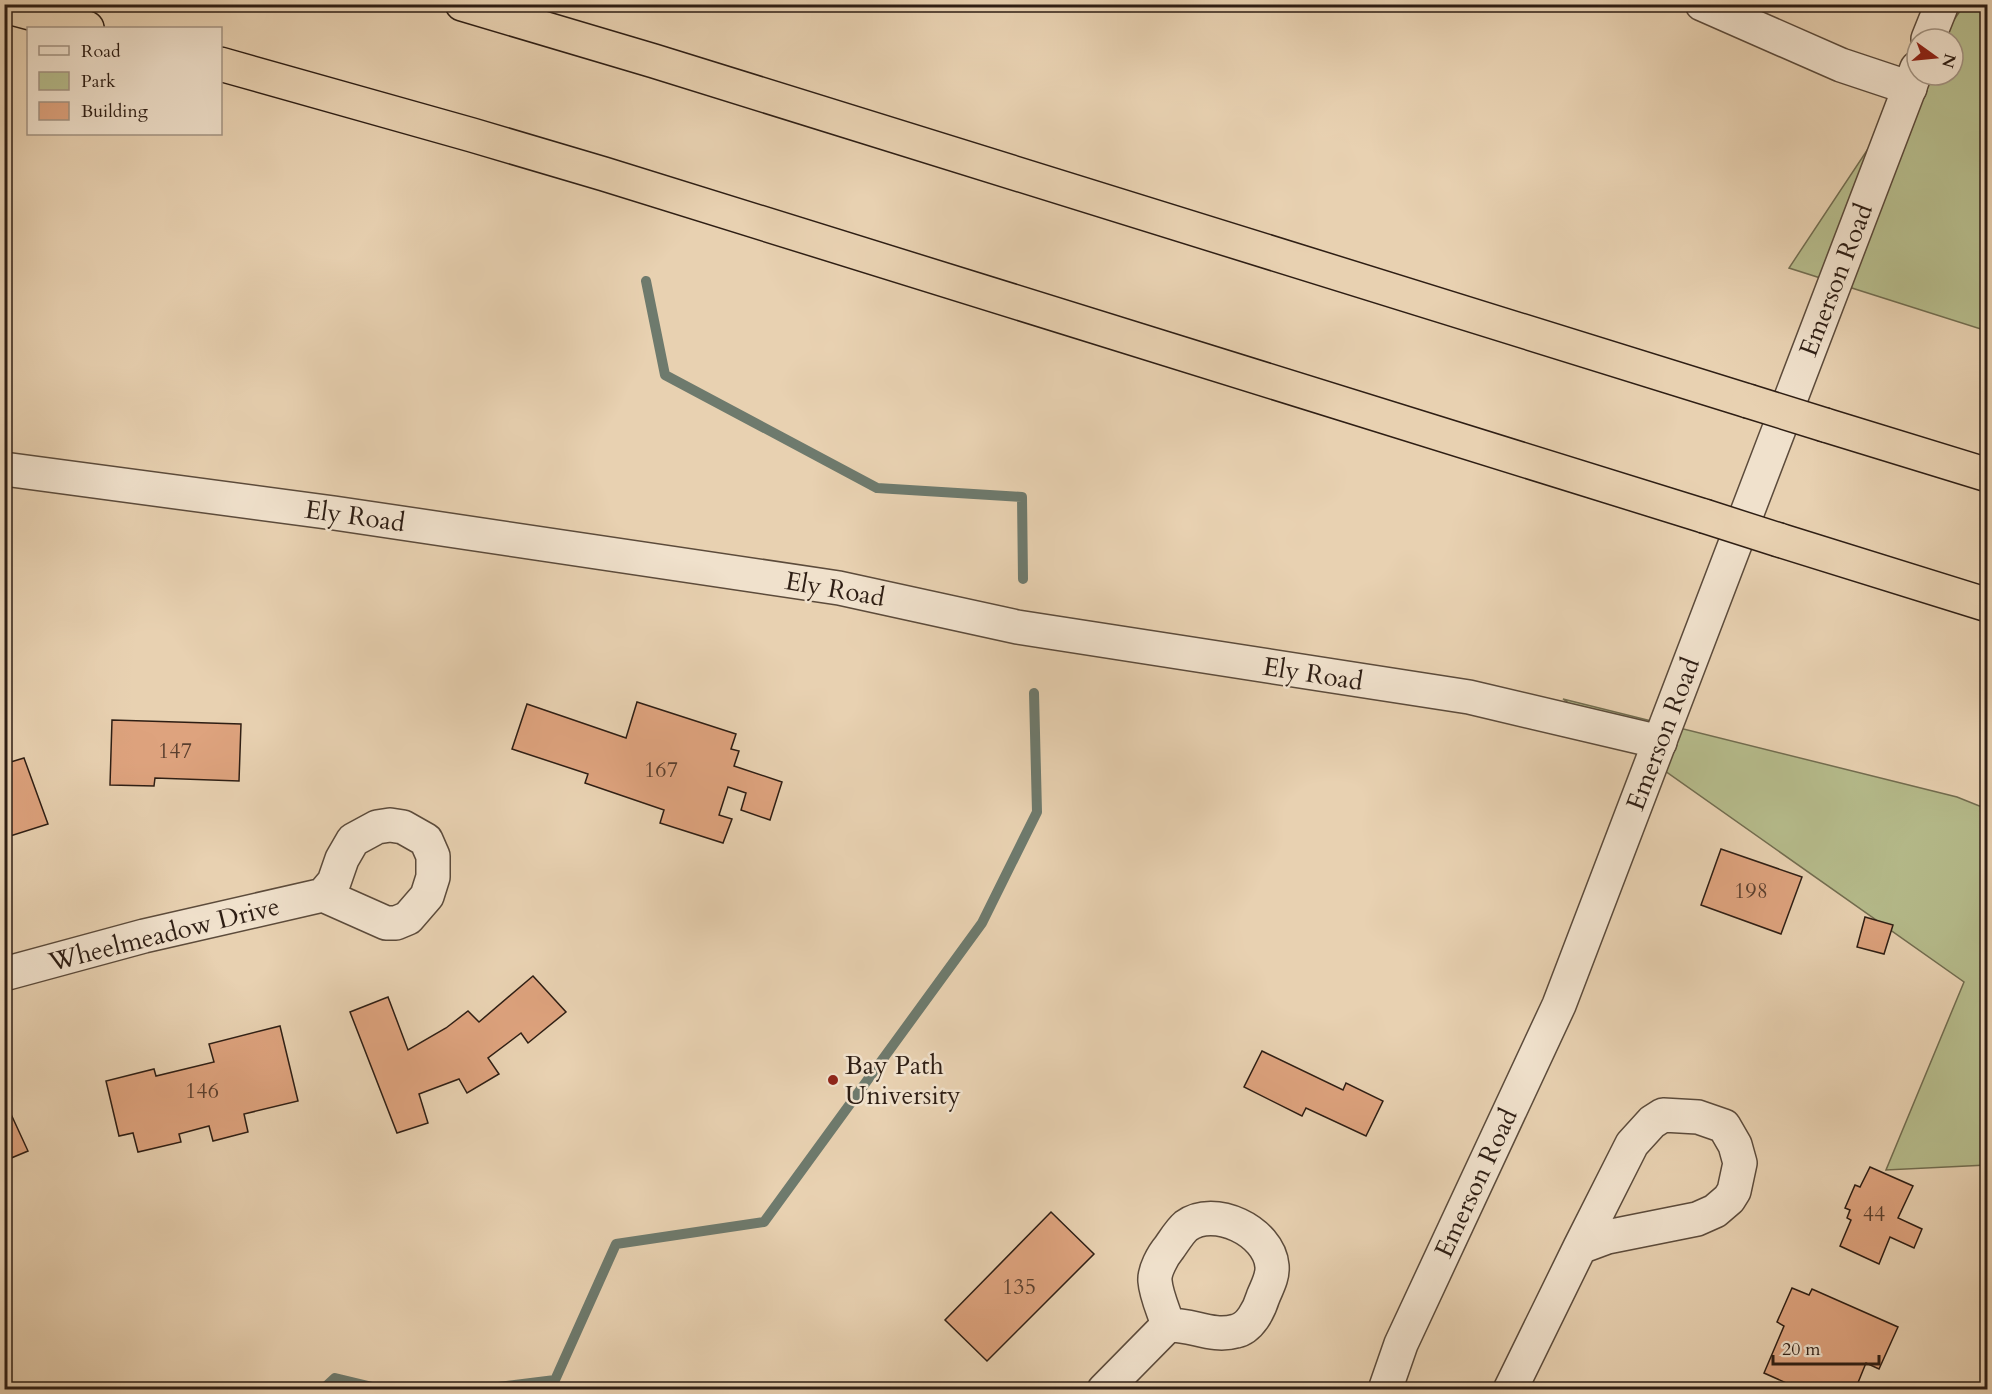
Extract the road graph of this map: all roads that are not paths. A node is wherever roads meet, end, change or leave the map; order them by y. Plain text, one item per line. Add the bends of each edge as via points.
1 (462, 4) edge
2 (1702, 4) edge
3 (1942, 4) edge
4 (4, 6) edge
5 (83, 27) edge
6 (1933, 27) edge
7 (222, 65) edge
8 (1905, 77) edge
9 (1910, 87) edge
10 (4, 469) edge
11 (1988, 475) edge
12 (1988, 605) edge
13 (1660, 742) junction
14 (323, 895) dead end
15 (4, 974) edge
16 (1580, 1247) junction
17 (1168, 1325) dead end
18 (1104, 1389) edge
19 (1384, 1389) edge
20 (1509, 1389) edge

1 - 11 highway, bridge
2 - 8 street via 1841,65
3 - 6 street
4 - 5 highway
7 - 12 highway, bridge via 660,191
9 - 13 street, Emerson Road
10 - 13 street, Ely Road via 839,588 1017,627 1469,698
13 - 19 street, Emerson Road via 1559,1005 1401,1344
14 - 15 street, Wheelmeadow Drive via 144,936
16 - 16 street via 1607,1237 1697,1219 1715,1211 1734,1191 1740,1163 1736,1145 1724,1126 1687,1116 1664,1115 1652,1122 1632,1144
16 - 20 street
17 - 18 street

